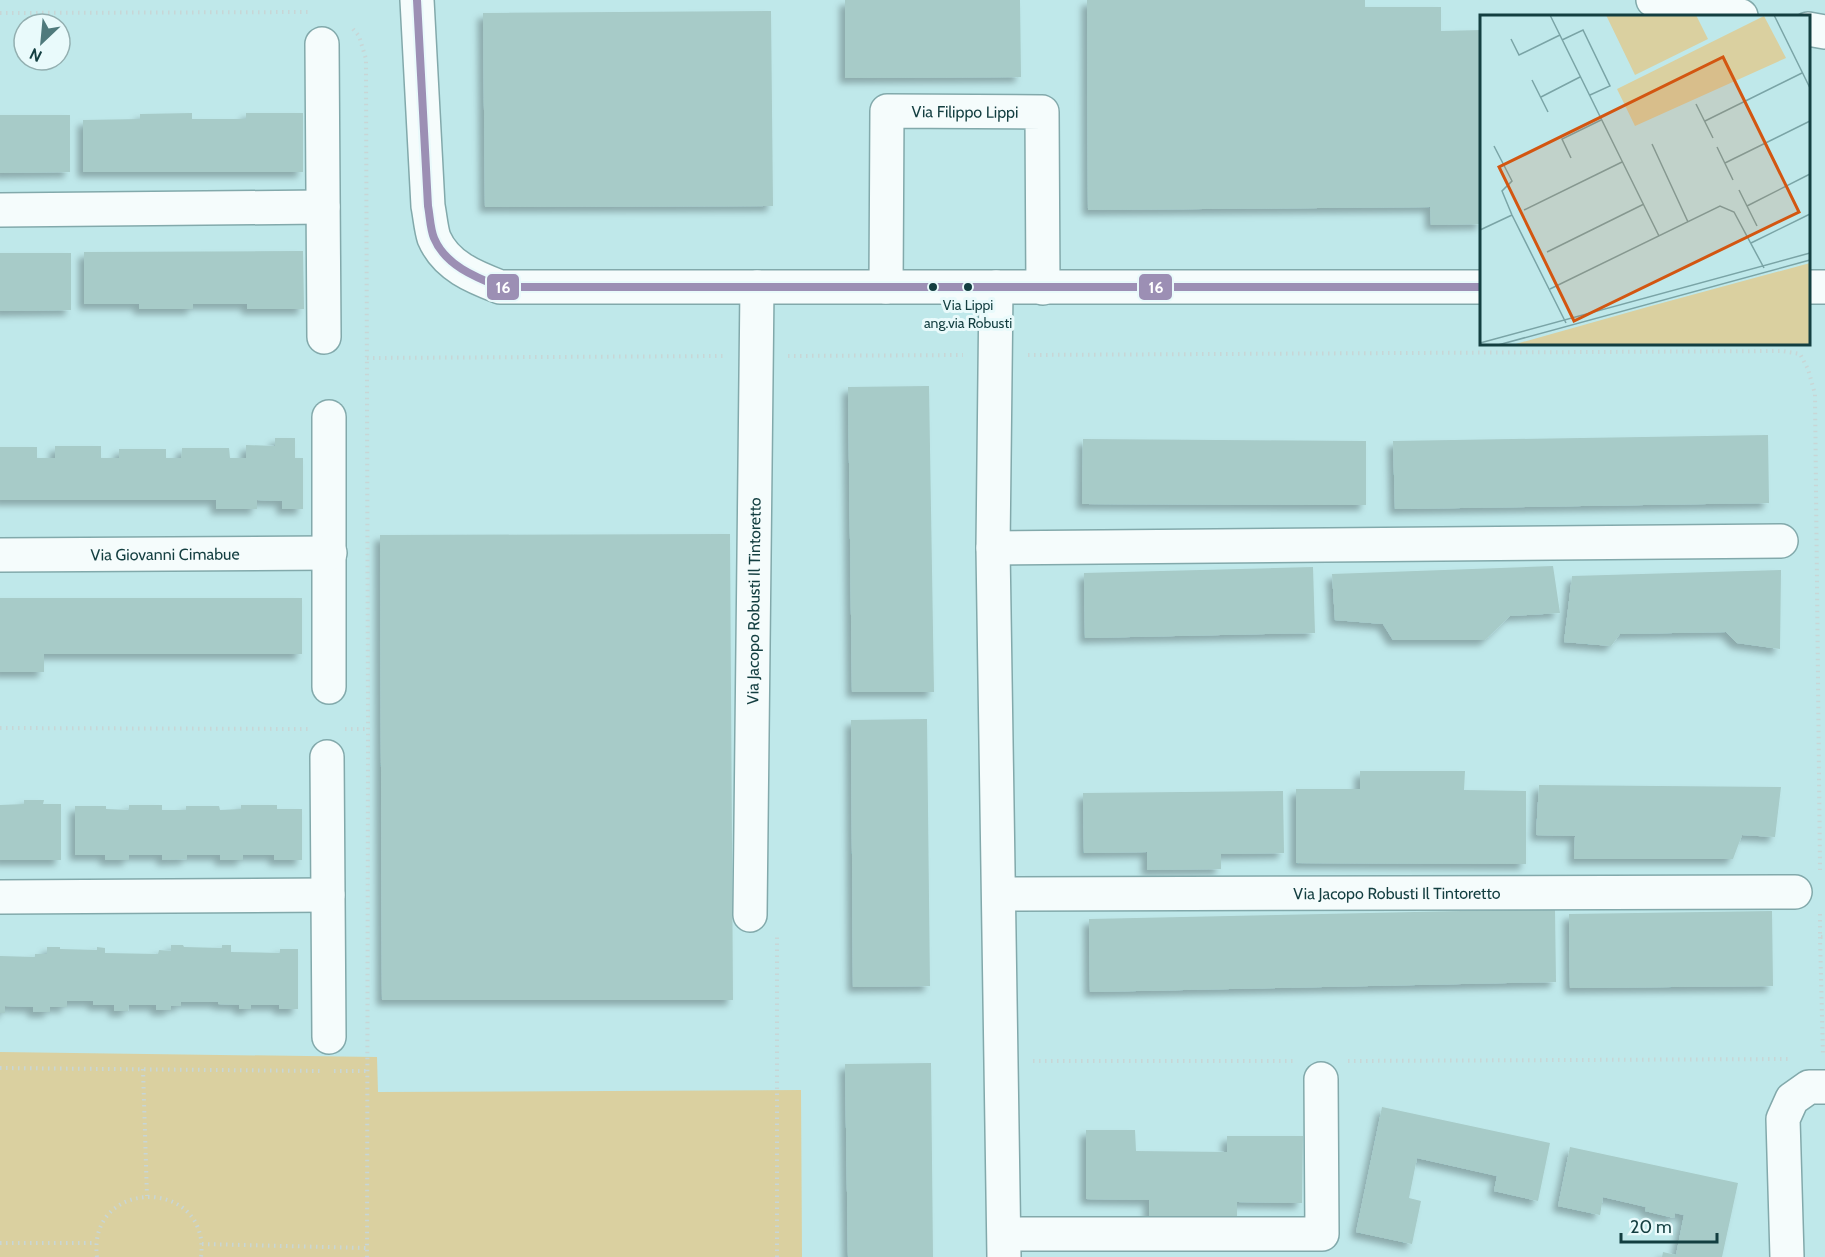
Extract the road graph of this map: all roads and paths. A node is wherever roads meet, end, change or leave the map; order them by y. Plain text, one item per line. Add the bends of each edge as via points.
1 (417, 0) edge
2 (1653, 0) edge
3 (1736, 15) edge
4 (1810, 29) edge
5 (1825, 32) edge
6 (322, 44) dead end
7 (323, 207) junction
8 (0, 210) edge
9 (758, 287) junction
10 (996, 287) junction
11 (886, 288) junction
12 (1043, 288) junction
13 (1480, 288) edge
14 (324, 337) dead end
15 (995, 355) junction
16 (756, 356) junction
17 (367, 358) dead end
18 (329, 417) dead end
19 (1781, 542) dead end
20 (993, 548) junction
21 (330, 553) junction
22 (0, 555) edge
23 (329, 687) dead end
24 (0, 728) edge
25 (344, 729) dead end
26 (368, 729) dead end
27 (324, 743) joint
28 (1808, 885) joint
29 (999, 894) junction
30 (328, 895) junction
31 (0, 897) edge
32 (1820, 914) dead end
33 (750, 915) dead end
34 (1823, 937) edge
35 (329, 1037) dead end
36 (1799, 1058) dead end
37 (1025, 1060) dead end
38 (1324, 1067) junction
39 (0, 1068) edge
40 (143, 1069) junction
41 (367, 1071) dead end
42 (1824, 1073) edge
43 (147, 1196) junction
44 (0, 1243) edge
45 (96, 1243) junction
46 (202, 1244) junction
47 (1004, 1245) edge
48 (367, 1248) dead end
49 (97, 1257) edge
50 (201, 1257) edge
51 (1787, 1257) edge

1 - 9 street via 428,206 434,238 450,261 469,275 500,287
2 - 3 street
4 - 5 street
6 - 7 street
7 - 8 street
7 - 14 street
9 - 11 street
9 - 16 street, Via Jacopo Robusti Il Tintoretto
10 - 11 street
10 - 12 street
10 - 15 street
11 - 12 street, Via Filippo Lippi via 887,111 899,111 1042,112
12 - 13 street
15 - 16 path
15 - 20 street
15 - 28 path via 1782,351 1800,354 1815,394
16 - 17 path
16 - 33 street, Via Jacopo Robusti Il Tintoretto
18 - 21 street
19 - 20 street
20 - 29 street
21 - 22 street, Via Giovanni Cimabue
21 - 23 street
24 - 27 path
25 - 26 path
27 - 30 street
28 - 29 street, Via Jacopo Robusti Il Tintoretto
29 - 47 street
30 - 31 street
30 - 35 street
32 - 34 path
34 - 42 path
36 - 38 path
37 - 38 path
38 - 47 street via 1322,1234
39 - 40 path
40 - 41 path
40 - 43 path
42 - 51 street via 1792,1099 1783,1119
43 - 45 path via 129,1200 113,1210 101,1224
43 - 46 path via 165,1198 187,1212
44 - 45 path
45 - 49 path
46 - 48 path
46 - 50 path

